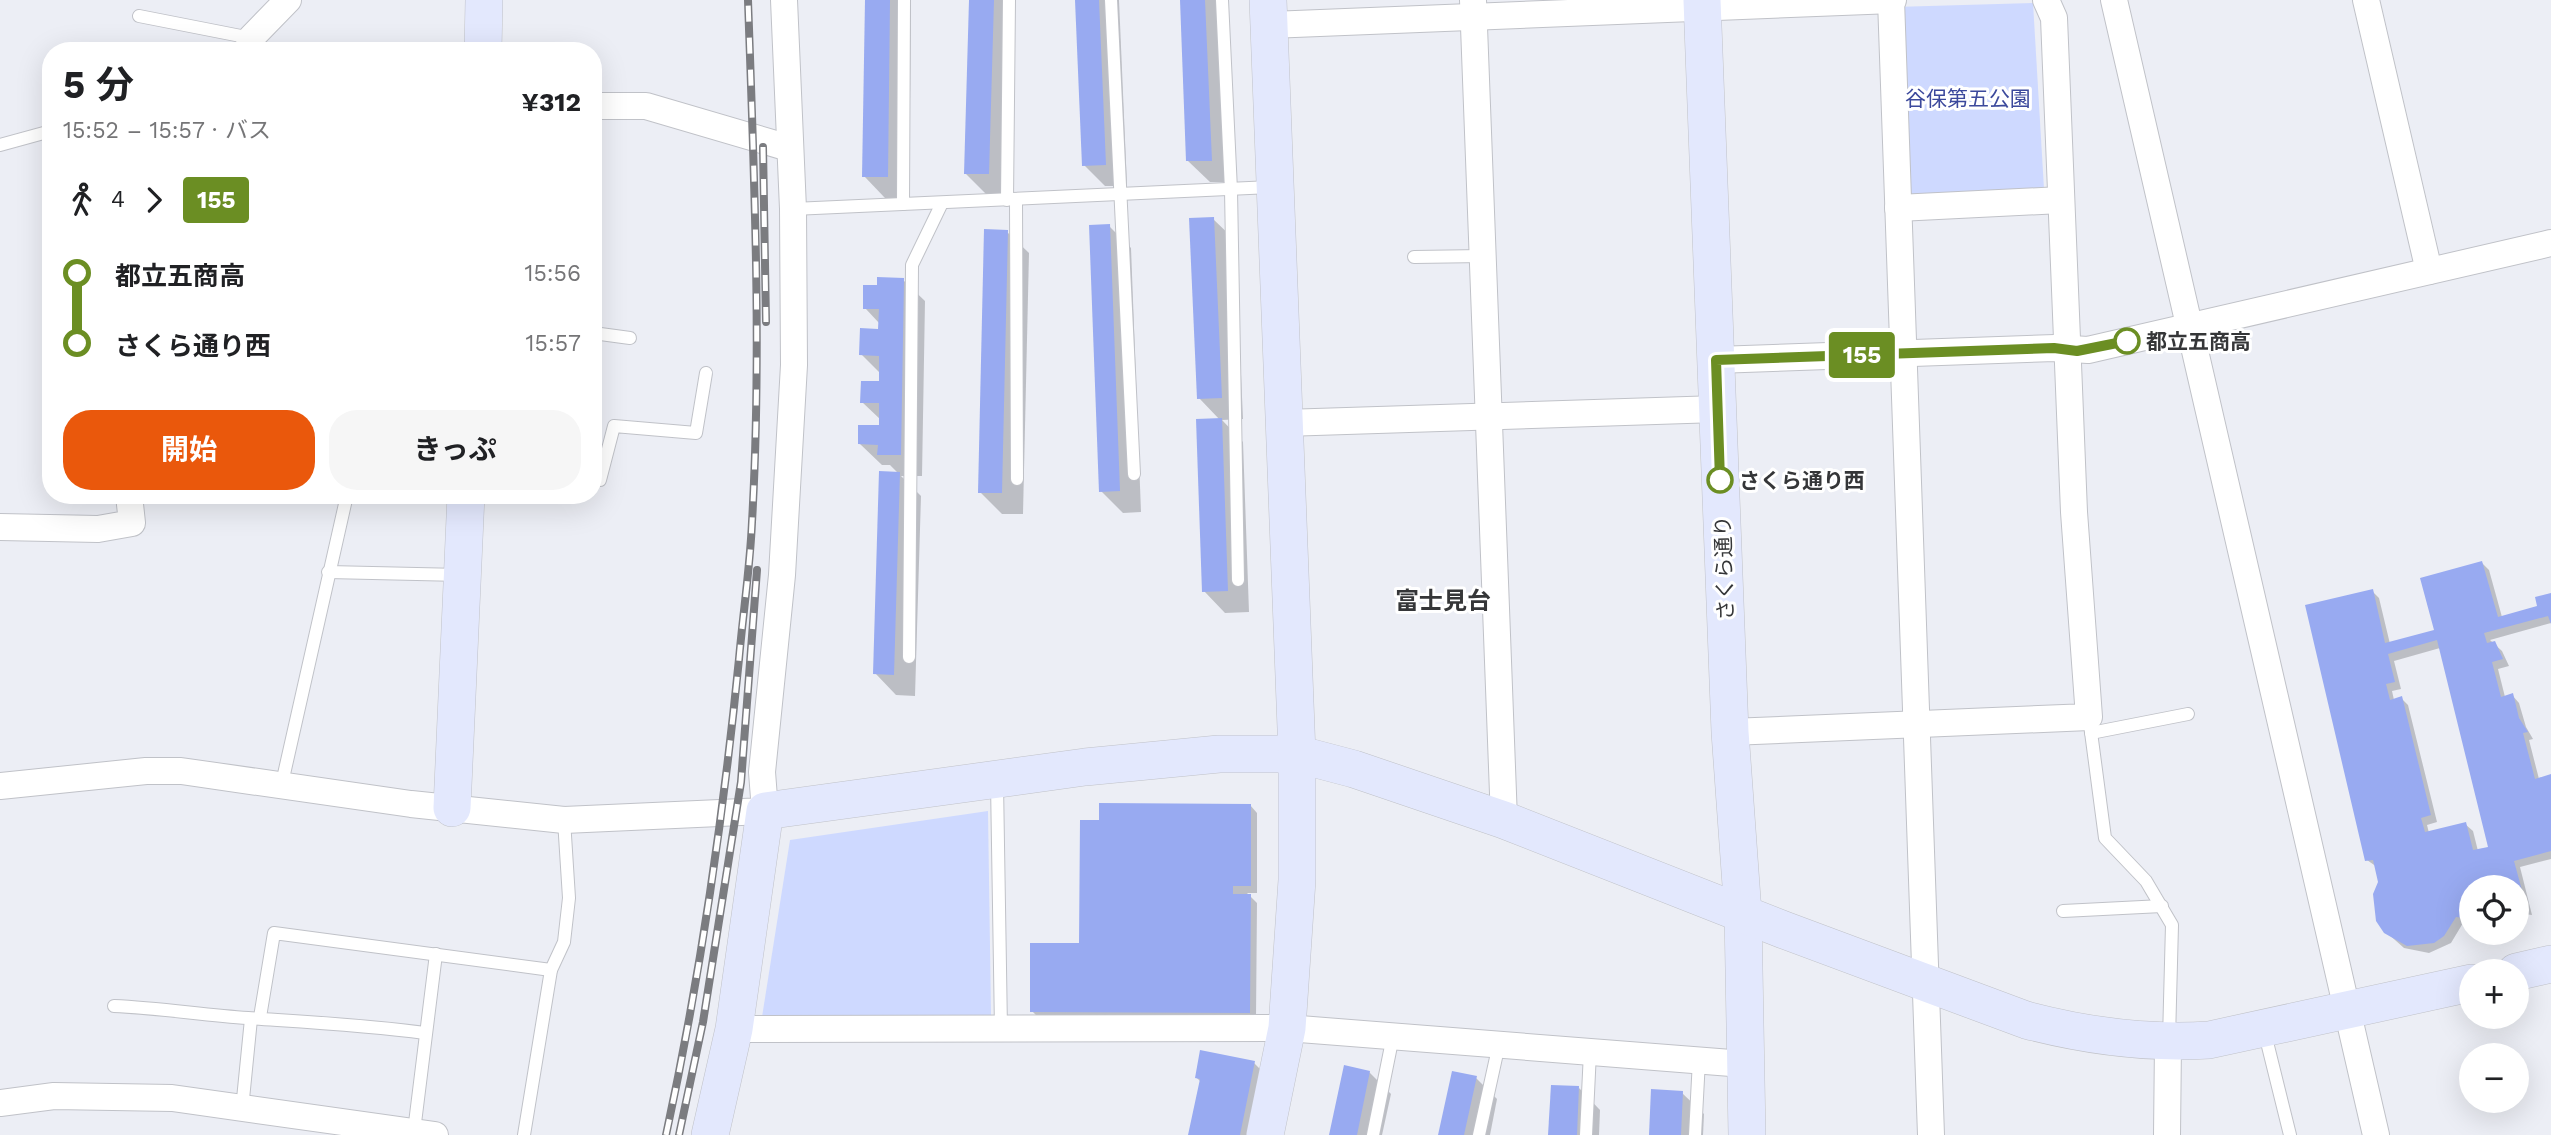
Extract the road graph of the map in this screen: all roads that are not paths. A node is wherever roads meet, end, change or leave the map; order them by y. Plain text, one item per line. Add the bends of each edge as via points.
1 (288, 0) edge
2 (484, 0) edge
3 (784, 0) edge
4 (905, 0) edge
5 (1009, 0) edge
6 (1111, 0) edge
7 (1222, 0) edge
8 (1892, 0) edge
9 (2046, 0) edge
10 (2114, 0) edge
11 (2366, 0) edge
12 (1702, 4) edge
13 (1474, 9) edge
14 (1268, 13) edge
15 (139, 16) dead end
16 (238, 42) edge
17 (252, 42) edge
18 (483, 42) edge
19 (602, 106) edge
20 (42, 133) edge
21 (0, 145) edge
22 (789, 148) junction
23 (1275, 187) junction
24 (1231, 190) junction
25 (1121, 196) junction
26 (1012, 200) junction
27 (2061, 200) junction
28 (942, 203) junction
29 (903, 204) junction
30 (1898, 208) junction
31 (793, 209) junction
32 (2551, 243) edge
33 (1483, 256) junction
34 (1414, 257) dead end
35 (2429, 271) junction
36 (2188, 328) junction
37 (602, 334) edge
38 (630, 338) dead end
39 (2066, 350) junction
40 (1903, 354) junction
41 (1716, 360) junction
42 (706, 373) dead end
43 (1718, 409) junction
44 (1489, 415) junction
45 (1284, 423) junction
46 (602, 472) edge
47 (1133, 474) dead end
48 (1017, 479) dead end
49 (131, 504) edge
50 (344, 504) edge
51 (466, 504) edge
52 (0, 527) edge
53 (328, 572) junction
54 (463, 575) junction
55 (1238, 580) dead end
56 (909, 657) dead end
57 (2188, 714) dead end
58 (1917, 724) junction
59 (2090, 725) junction
60 (1730, 732) junction
61 (1297, 754) junction
62 (997, 779) junction
63 (282, 783) junction
64 (0, 786) edge
65 (452, 808) junction
66 (765, 811) junction
67 (564, 820) junction
68 (1504, 820) junction
69 (2162, 906) junction
70 (2063, 911) dead end
71 (1743, 913) junction
72 (436, 954) junction
73 (2551, 964) edge
74 (2529, 969) edge
75 (551, 970) junction
76 (1927, 982) junction
77 (2459, 986) edge
78 (114, 1006) dead end
79 (2349, 1011) junction
80 (256, 1018) junction
81 (1287, 1028) junction
82 (734, 1029) junction
83 (1001, 1029) junction
84 (2263, 1030) junction
85 (425, 1033) junction
86 (1393, 1036) junction
87 (2168, 1043) junction
88 (1499, 1044) junction
89 (1590, 1052) junction
90 (1699, 1060) junction
91 (1744, 1064) junction
92 (0, 1103) edge
93 (242, 1109) junction
94 (425, 1133) edge
95 (524, 1135) edge
96 (710, 1135) edge
97 (1265, 1135) edge
98 (1373, 1135) edge
99 (1479, 1135) edge
100 (1586, 1135) edge
101 (1695, 1135) edge
102 (1747, 1135) edge
103 (1931, 1135) edge
104 (2167, 1135) edge
105 (2290, 1135) edge
106 (2376, 1135) edge

1 - 17 street
2 - 18 street
3 - 22 street
4 - 29 lane
5 - 26 lane
6 - 25 lane
7 - 24 lane
8 - 12 street
8 - 30 street
9 - 27 street via 2054,18
10 - 36 street
11 - 35 street
12 - 13 street
12 - 41 street, さくら通り
13 - 14 street
13 - 33 street
14 - 23 street
15 - 16 lane
19 - 22 street via 646,106
20 - 21 lane
22 - 31 street
23 - 24 lane
23 - 45 street
24 - 25 lane
24 - 55 lane
25 - 26 lane
25 - 47 lane
26 - 28 lane
26 - 48 lane
27 - 30 street
27 - 39 street
28 - 29 lane
28 - 56 lane via 912,265
29 - 31 lane
30 - 40 street
31 - 66 street via 794,365 782,575 762,772
32 - 35 street
33 - 34 lane
33 - 44 street
35 - 36 street
36 - 39 street via 2088,350
36 - 79 street
37 - 38 lane
39 - 40 street
39 - 59 street
40 - 41 street
40 - 58 street
41 - 43 street, さくら通り
42 - 46 lane via 696,433 614,426
43 - 44 street
43 - 60 street, さくら通り
44 - 45 street
44 - 68 street
45 - 61 street
49 - 52 street via 132,523 98,530
50 - 53 lane
51 - 54 street
53 - 54 lane
53 - 63 lane
54 - 65 street
57 - 59 lane
58 - 59 street
58 - 60 street
58 - 76 street
59 - 69 lane via 2105,838 2146,881
60 - 71 street, さくら通り
61 - 62 street via 1219,754
61 - 68 street
61 - 81 street via 1297,880
62 - 66 street
62 - 83 lane
63 - 64 street via 146,771
63 - 65 street
65 - 67 street
66 - 67 street
66 - 82 street
67 - 75 lane via 569,898 564,942
68 - 71 street
69 - 70 lane
69 - 87 lane via 2172,925
71 - 76 street
71 - 91 street, さくら通り
72 - 75 lane
72 - 80 lane via 274,933
72 - 85 lane
73 - 74 street
75 - 95 lane
76 - 87 street via 2026,1020 2073,1032
76 - 103 street
77 - 79 street
78 - 80 lane
79 - 84 street
79 - 106 street
80 - 85 lane
80 - 93 lane
81 - 83 street
81 - 86 street
81 - 97 street
82 - 83 street
82 - 96 street
84 - 87 street
84 - 105 lane
85 - 94 lane
86 - 88 street
86 - 98 lane
87 - 104 street
88 - 89 street
88 - 99 lane
89 - 90 street
89 - 100 lane
90 - 91 street
90 - 101 lane
91 - 102 street, さくら通り
92 - 93 street via 54,1096 172,1098
93 - 94 street

